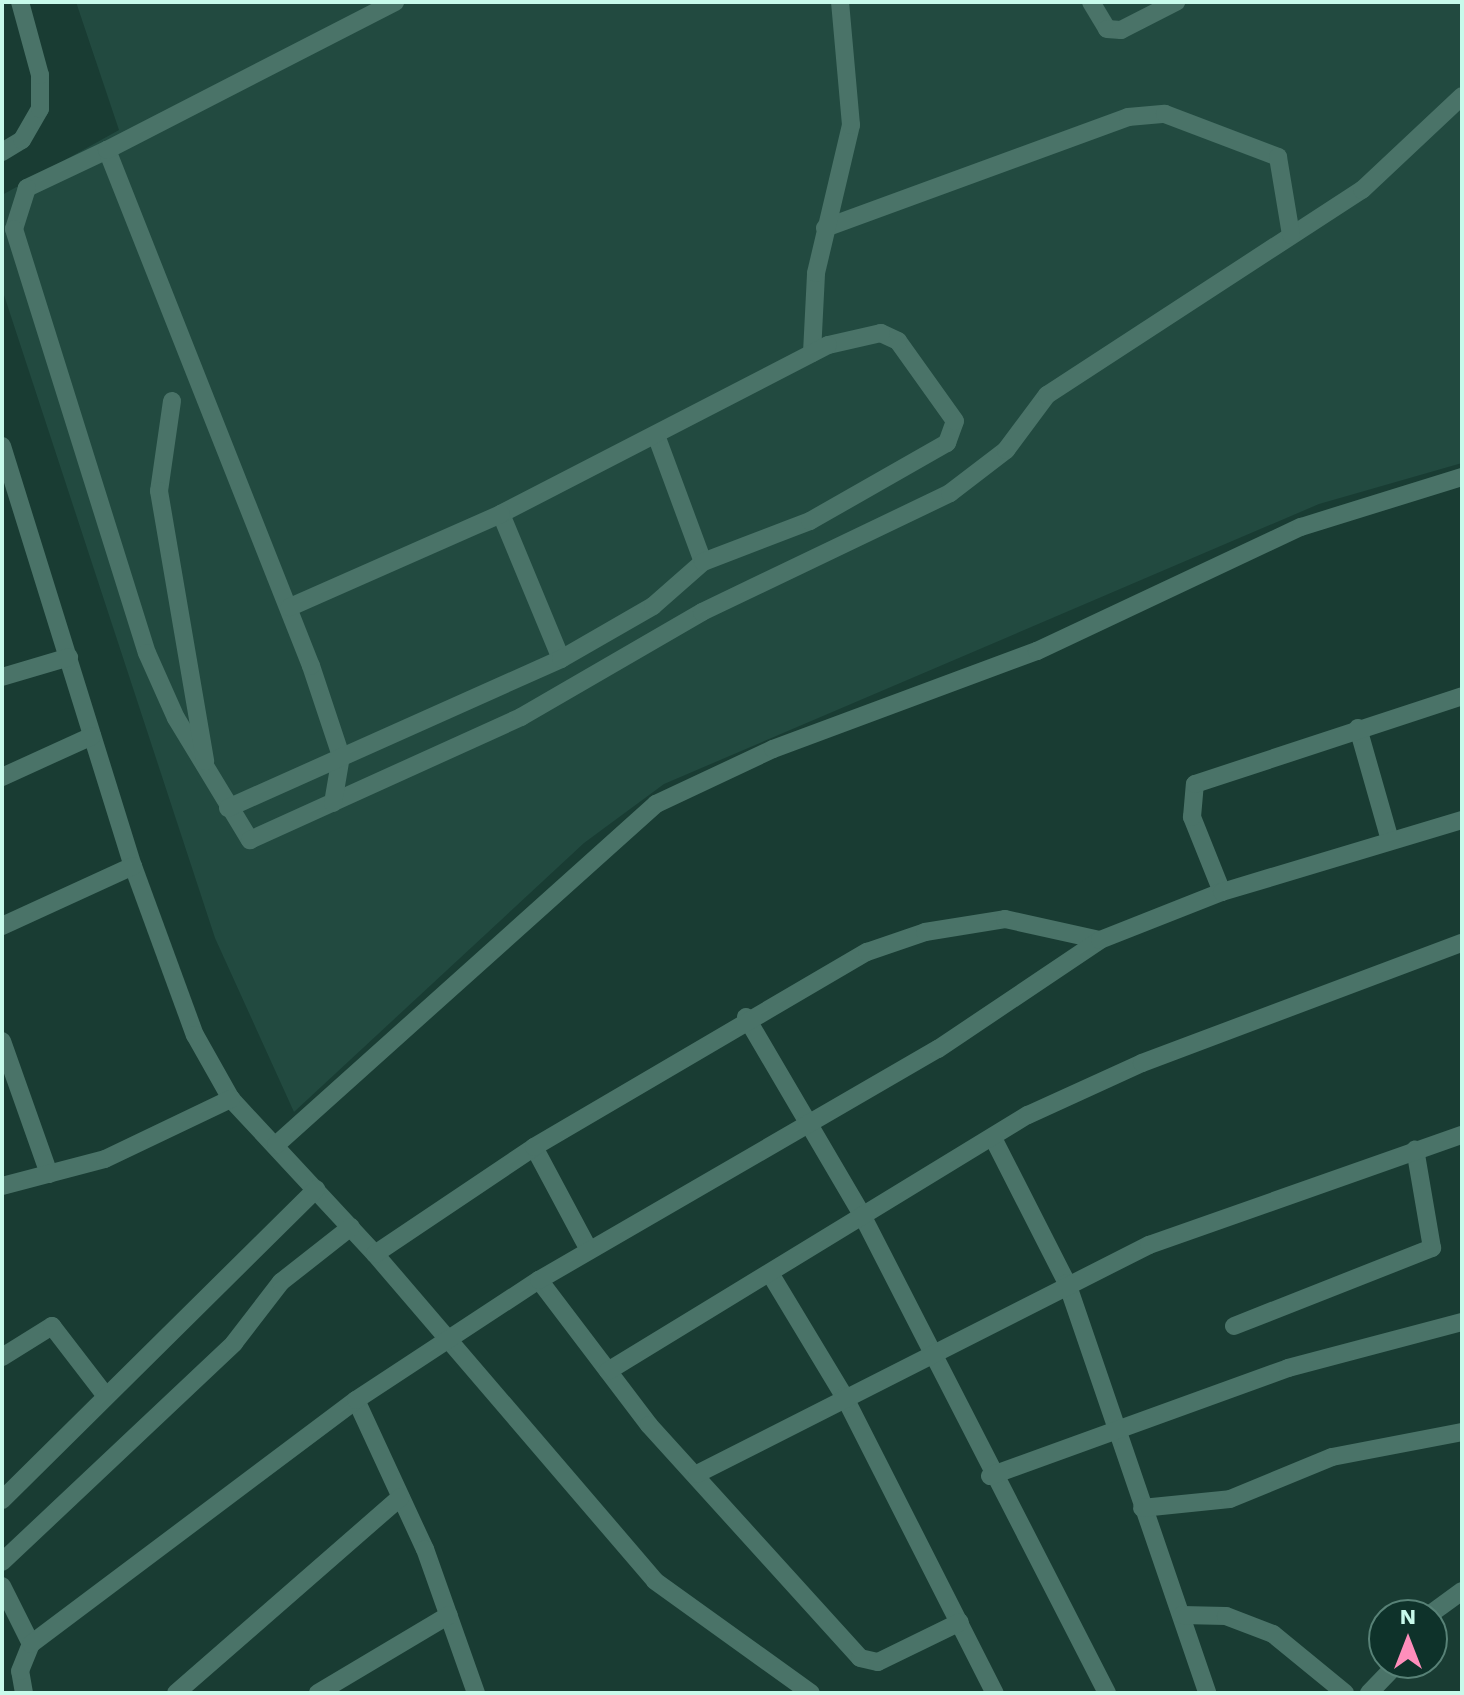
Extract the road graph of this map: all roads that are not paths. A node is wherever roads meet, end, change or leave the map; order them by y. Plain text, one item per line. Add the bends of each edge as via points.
1 (20, 2) edge
2 (395, 2) edge
3 (840, 2) edge
4 (1091, 2) edge
5 (1176, 2) edge
6 (1462, 96) edge
7 (107, 150) junction
8 (2, 152) edge
9 (825, 228) junction
10 (1291, 235) junction
11 (812, 353) junction
12 (172, 401) dead end
13 (656, 435) junction
14 (2, 446) edge
15 (1462, 477) edge
16 (501, 514) junction
17 (703, 562) junction
18 (290, 607) junction
19 (69, 657) junction
20 (561, 659) junction
21 (2, 677) edge
22 (1462, 696) edge
23 (1358, 728) junction
24 (92, 736) junction
25 (341, 763) junction
26 (206, 765) junction
27 (2, 777) edge
28 (333, 803) junction
29 (228, 808) junction
30 (1462, 820) edge
31 (1390, 840) junction
32 (133, 866) junction
33 (1222, 892) junction
34 (2, 926) edge
35 (1100, 940) junction
36 (1462, 943) edge
37 (746, 1017) junction
38 (2, 1041) edge
39 (231, 1099) junction
40 (808, 1120) junction
41 (1462, 1135) edge
42 (994, 1140) junction
43 (276, 1145) junction
44 (534, 1147) junction
45 (1415, 1149) junction
46 (49, 1174) junction
47 (2, 1186) edge
48 (322, 1195) junction
49 (862, 1215) junction
50 (347, 1222) junction
51 (589, 1250) junction
52 (375, 1254) junction
53 (771, 1275) junction
54 (539, 1280) junction
55 (1067, 1283) junction
56 (1462, 1322) edge
57 (1234, 1326) dead end
58 (446, 1343) junction
59 (928, 1351) junction
60 (2, 1357) edge
61 (608, 1371) junction
62 (106, 1396) junction
63 (844, 1396) junction
64 (356, 1400) junction
65 (1114, 1426) junction
66 (1462, 1432) edge
67 (697, 1474) junction
68 (990, 1476) junction
69 (401, 1497) junction
70 (2, 1500) edge
71 (1142, 1508) junction
72 (2, 1562) edge
73 (2, 1586) edge
74 (449, 1615) junction
75 (1182, 1615) junction
76 (960, 1622) junction
77 (31, 1644) junction
78 (24, 1693) edge
79 (176, 1693) edge
80 (318, 1693) edge
81 (476, 1693) edge
82 (811, 1693) edge
83 (995, 1693) edge
84 (1107, 1693) edge
85 (1207, 1693) edge
86 (1345, 1693) edge

1 - 8 street via 40,75 40,109 22,140
2 - 7 street
3 - 9 street via 851,125
4 - 5 street via 1107,29 1121,30
6 - 10 street via 1362,190
7 - 18 street
7 - 26 street via 27,188 14,229 147,653
9 - 10 street via 1128,117 1165,114 1278,157
9 - 11 street
10 - 28 street via 1081,369 1024,420 1006,450 950,493 702,612 521,717
11 - 13 street
11 - 17 street via 881,333 898,341 955,421 955,437 810,521
12 - 26 street via 159,491
13 - 16 street
13 - 17 street
14 - 19 street
15 - 43 street via 1301,527 1037,651 773,749 656,804
16 - 18 street
16 - 20 street
17 - 20 street via 653,606
18 - 25 street
19 - 21 street
19 - 24 street
20 - 25 street
22 - 23 street
23 - 31 street
23 - 33 street via 1195,784 1192,817
24 - 27 street
24 - 32 street
25 - 28 street
25 - 29 street
26 - 29 street
28 - 29 street via 250,840
30 - 31 street
31 - 33 street
32 - 34 street
32 - 39 street via 195,1035
33 - 35 street
35 - 37 street via 1005,919 925,932 867,952
35 - 40 street via 938,1049
36 - 42 street via 1142,1063 1028,1115
37 - 40 street
37 - 44 street
38 - 46 street
39 - 43 street
39 - 46 street via 105,1159
40 - 49 street
40 - 51 street
41 - 45 street
42 - 49 street
42 - 55 street
43 - 48 street
44 - 51 street
44 - 52 street
45 - 55 street via 1149,1245
45 - 57 street via 1432,1248
46 - 47 street
48 - 50 street
48 - 62 street
49 - 53 street
49 - 59 street
50 - 52 street
50 - 72 street via 281,1282 234,1343
51 - 54 street
52 - 58 street
53 - 61 street
53 - 63 street
54 - 58 street
54 - 61 street
55 - 59 street
55 - 65 street
56 - 65 street via 1288,1368
58 - 64 street
58 - 82 street via 655,1581
59 - 63 street
59 - 68 street
60 - 62 street via 52,1326
61 - 67 street
62 - 70 street
63 - 67 street
63 - 76 street
64 - 69 street
64 - 77 street
65 - 68 street
65 - 71 street
66 - 71 street via 1332,1457 1230,1499
67 - 76 street via 869,1663
68 - 84 street
69 - 74 street
69 - 79 street
71 - 75 street
73 - 77 street
74 - 80 street
74 - 81 street
75 - 85 street
75 - 86 street via 1226,1616 1273,1634
76 - 83 street
77 - 78 street via 20,1671

